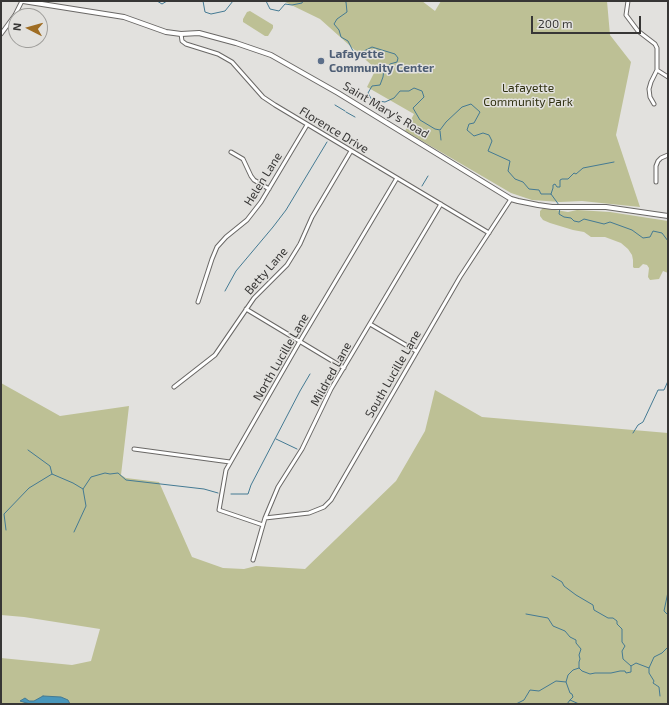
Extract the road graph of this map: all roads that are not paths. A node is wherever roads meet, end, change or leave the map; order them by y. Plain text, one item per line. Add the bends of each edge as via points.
1 (22, 1) edge
2 (628, 1) edge
3 (1, 34) edge
4 (181, 34) junction
5 (657, 70) junction
6 (668, 77) edge
7 (654, 104) dead end
8 (307, 125) junction
9 (351, 151) junction
10 (231, 152) dead end
11 (668, 155) edge
12 (397, 178) junction
13 (656, 182) dead end
14 (269, 189) junction
15 (511, 198) junction
16 (441, 204) junction
17 (668, 216) edge
18 (489, 233) junction
19 (198, 302) dead end
20 (246, 309) junction
21 (370, 324) junction
22 (300, 341) junction
23 (416, 351) junction
24 (344, 368) junction
25 (174, 387) dead end
26 (134, 449) dead end
27 (230, 462) junction
28 (265, 518) junction
29 (263, 525) junction
30 (253, 560) dead end

1 - 3 street
1 - 4 street, Saint Mary's Road via 124,17 166,32
2 - 5 street via 626,15 657,48
4 - 8 street, Florence Drive via 182,41 186,44 218,54 232,62 263,97
4 - 15 street, Saint Mary's Road via 199,33 271,55
5 - 6 street
5 - 7 street via 649,89
8 - 9 street, Florence Drive
8 - 14 street, Helen Lane
9 - 12 street, Florence Drive
9 - 20 street, Betty Lane via 312,217 294,255
10 - 14 street via 243,159 254,180
11 - 13 street via 658,161
12 - 16 street, Florence Drive
12 - 22 street, North Lucille Lane
14 - 19 street, Helen Lane via 251,215 217,247
15 - 17 street, Saint Mary's Road via 528,204 552,207 606,207
15 - 18 street, South Lucille Lane
16 - 18 street, Florence Drive
16 - 21 street, Mildred Lane
18 - 23 street, South Lucille Lane
20 - 22 street
20 - 25 street, Betty Lane via 215,355
21 - 23 street
21 - 24 street, Mildred Lane
22 - 24 street
22 - 27 street, North Lucille Lane
23 - 28 street, South Lucille Lane via 327,504 309,513
24 - 28 street, Mildred Lane via 299,454 278,487
26 - 27 street
27 - 29 street, North Lucille Lane via 219,510
28 - 29 street, Mildred Lane
29 - 30 street, Mildred Lane

